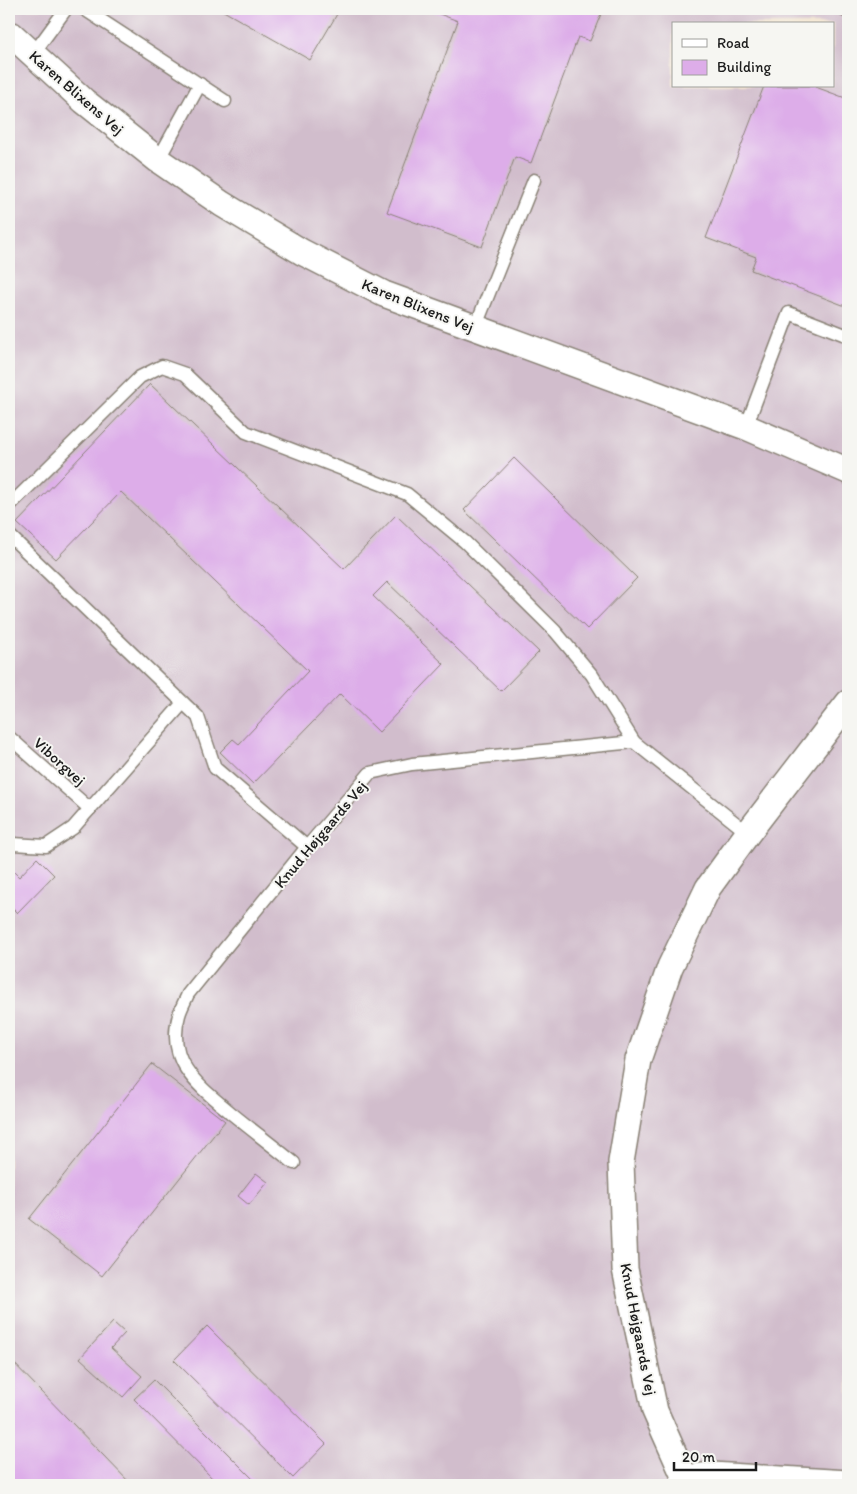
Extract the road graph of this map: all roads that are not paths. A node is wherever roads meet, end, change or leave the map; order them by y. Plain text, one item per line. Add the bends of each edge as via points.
1 (66, 9) edge
2 (84, 9) edge
3 (109, 9) edge
4 (103, 21) junction
5 (12, 35) dead end
6 (33, 54) junction
7 (200, 84) junction
8 (225, 101) dead end
9 (158, 160) junction
10 (534, 180) dead end
11 (475, 328) junction
12 (848, 336) edge
13 (746, 427) junction
14 (848, 471) edge
15 (9, 506) edge
16 (9, 535) edge
17 (183, 703) junction
18 (848, 703) edge
19 (9, 737) edge
20 (634, 742) junction
21 (90, 809) junction
22 (748, 833) junction
23 (9, 840) edge
24 (307, 848) junction
25 (294, 1163) dead end
26 (686, 1481) edge
27 (848, 1483) edge

1 - 6 lane
2 - 4 lane
3 - 4 lane
4 - 7 lane
5 - 6 street, Karen Blixens Vej
6 - 9 street, Karen Blixens Vej via 84,101
7 - 8 lane
7 - 9 lane
9 - 11 street, Karen Blixens Vej via 222,204 302,252 384,294
10 - 11 lane
11 - 13 street, Karen Blixens Vej
12 - 13 lane via 789,313
13 - 14 street, Karen Blixens Vej
15 - 20 lane via 140,377 162,366 185,374 246,432 407,494 465,542 554,631 592,675
16 - 17 lane
17 - 21 lane
17 - 24 lane via 198,717 215,768
18 - 22 street, Knud Højgaards Vej
19 - 21 lane, Viborgvej
20 - 22 lane
20 - 24 lane, Knud Højgaards Vej via 412,764 370,773
21 - 23 lane via 73,828 46,846 13,844
22 - 26 street, Knud Højgaards Vej via 708,888 670,967 638,1060 621,1162 625,1269 655,1411
24 - 25 lane, Knud Højgaards Vej via 188,994 179,1015 176,1034 179,1054 187,1072 200,1088
26 - 27 street via 712,1475

